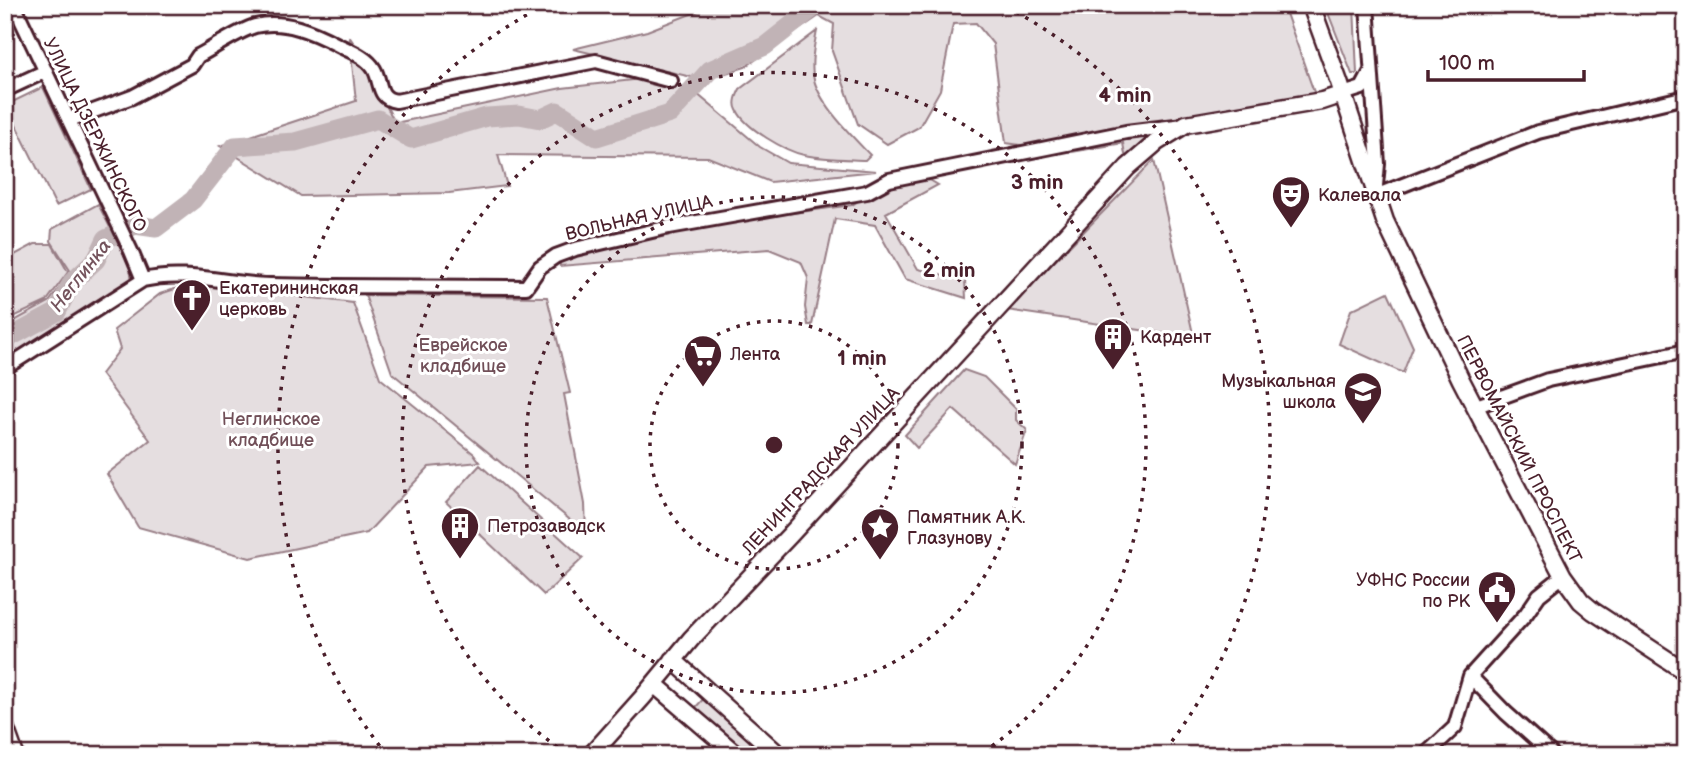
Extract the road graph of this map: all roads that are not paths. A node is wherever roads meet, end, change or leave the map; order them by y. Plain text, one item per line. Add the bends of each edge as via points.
1 (14, 5) edge
2 (1311, 5) edge
3 (1367, 5) edge
4 (46, 71) junction
5 (1370, 73) junction
6 (671, 81) dead end
7 (5, 90) edge
8 (1343, 94) junction
9 (1686, 97) edge
10 (69, 120) junction
11 (1186, 124) junction
12 (1375, 197) junction
13 (143, 281) junction
14 (1686, 351) edge
15 (5, 368) edge
16 (1475, 407) junction
17 (1563, 576) junction
18 (673, 660) junction
19 (1686, 672) edge
20 (1470, 676) junction
21 (654, 684) junction
22 (5, 727) edge
23 (15, 755) edge
24 (591, 755) edge
25 (737, 755) edge
26 (779, 755) edge
27 (1425, 755) edge
28 (1553, 755) edge

1 - 4 street, УЛИЦА ДЗЕРЖИНСКОГО
2 - 8 main road, ПЕРВОМАЙСКИЙ ПРОСПЕКТ
3 - 5 street, ПЕРВОМАЙСКИЙ ПРОСПЕКТ
4 - 7 street
4 - 10 street, УЛИЦА ДЗЕРЖИНСКОГО
5 - 8 street, ЛЕНИНГРАДСКАЯ УЛИЦА via 1362,88
5 - 12 street, ПЕРВОМАЙСКИЙ ПРОСПЕКТ via 1378,164
6 - 10 street via 596,61 396,102 382,94 366,60 316,33 287,24 255,26 132,97
8 - 11 main road, ЛЕНИНГРАДСКАЯ УЛИЦА
8 - 12 main road, ПЕРВОМАЙСКИЙ ПРОСПЕКТ
9 - 12 street via 1538,132
10 - 13 street, УЛИЦА ДЗЕРЖИНСКОГО
11 - 13 street, ВОЛЬНАЯ УЛИЦА via 889,180 867,192 669,227 575,249 540,267 526,287 267,285 184,275
11 - 18 main road, ЛЕНИНГРАДСКАЯ УЛИЦА via 1128,167
12 - 16 main road, ПЕРВОМАЙСКИЙ ПРОСПЕКТ
13 - 15 street, ВОЛЬНАЯ УЛИЦА
14 - 16 street via 1551,379
16 - 17 main road, ПЕРВОМАЙСКИЙ ПРОСПЕКТ
17 - 19 main road, ПЕРВОМАЙСКИЙ ПРОСПЕКТ via 1593,611
17 - 20 street via 1539,595
18 - 21 main road, ЛЕНИНГРАДСКАЯ УЛИЦА
18 - 26 main road
20 - 27 street via 1455,727
20 - 28 street
21 - 24 main road, ЛЕНИНГРАДСКАЯ УЛИЦА
21 - 25 main road
22 - 23 main road

